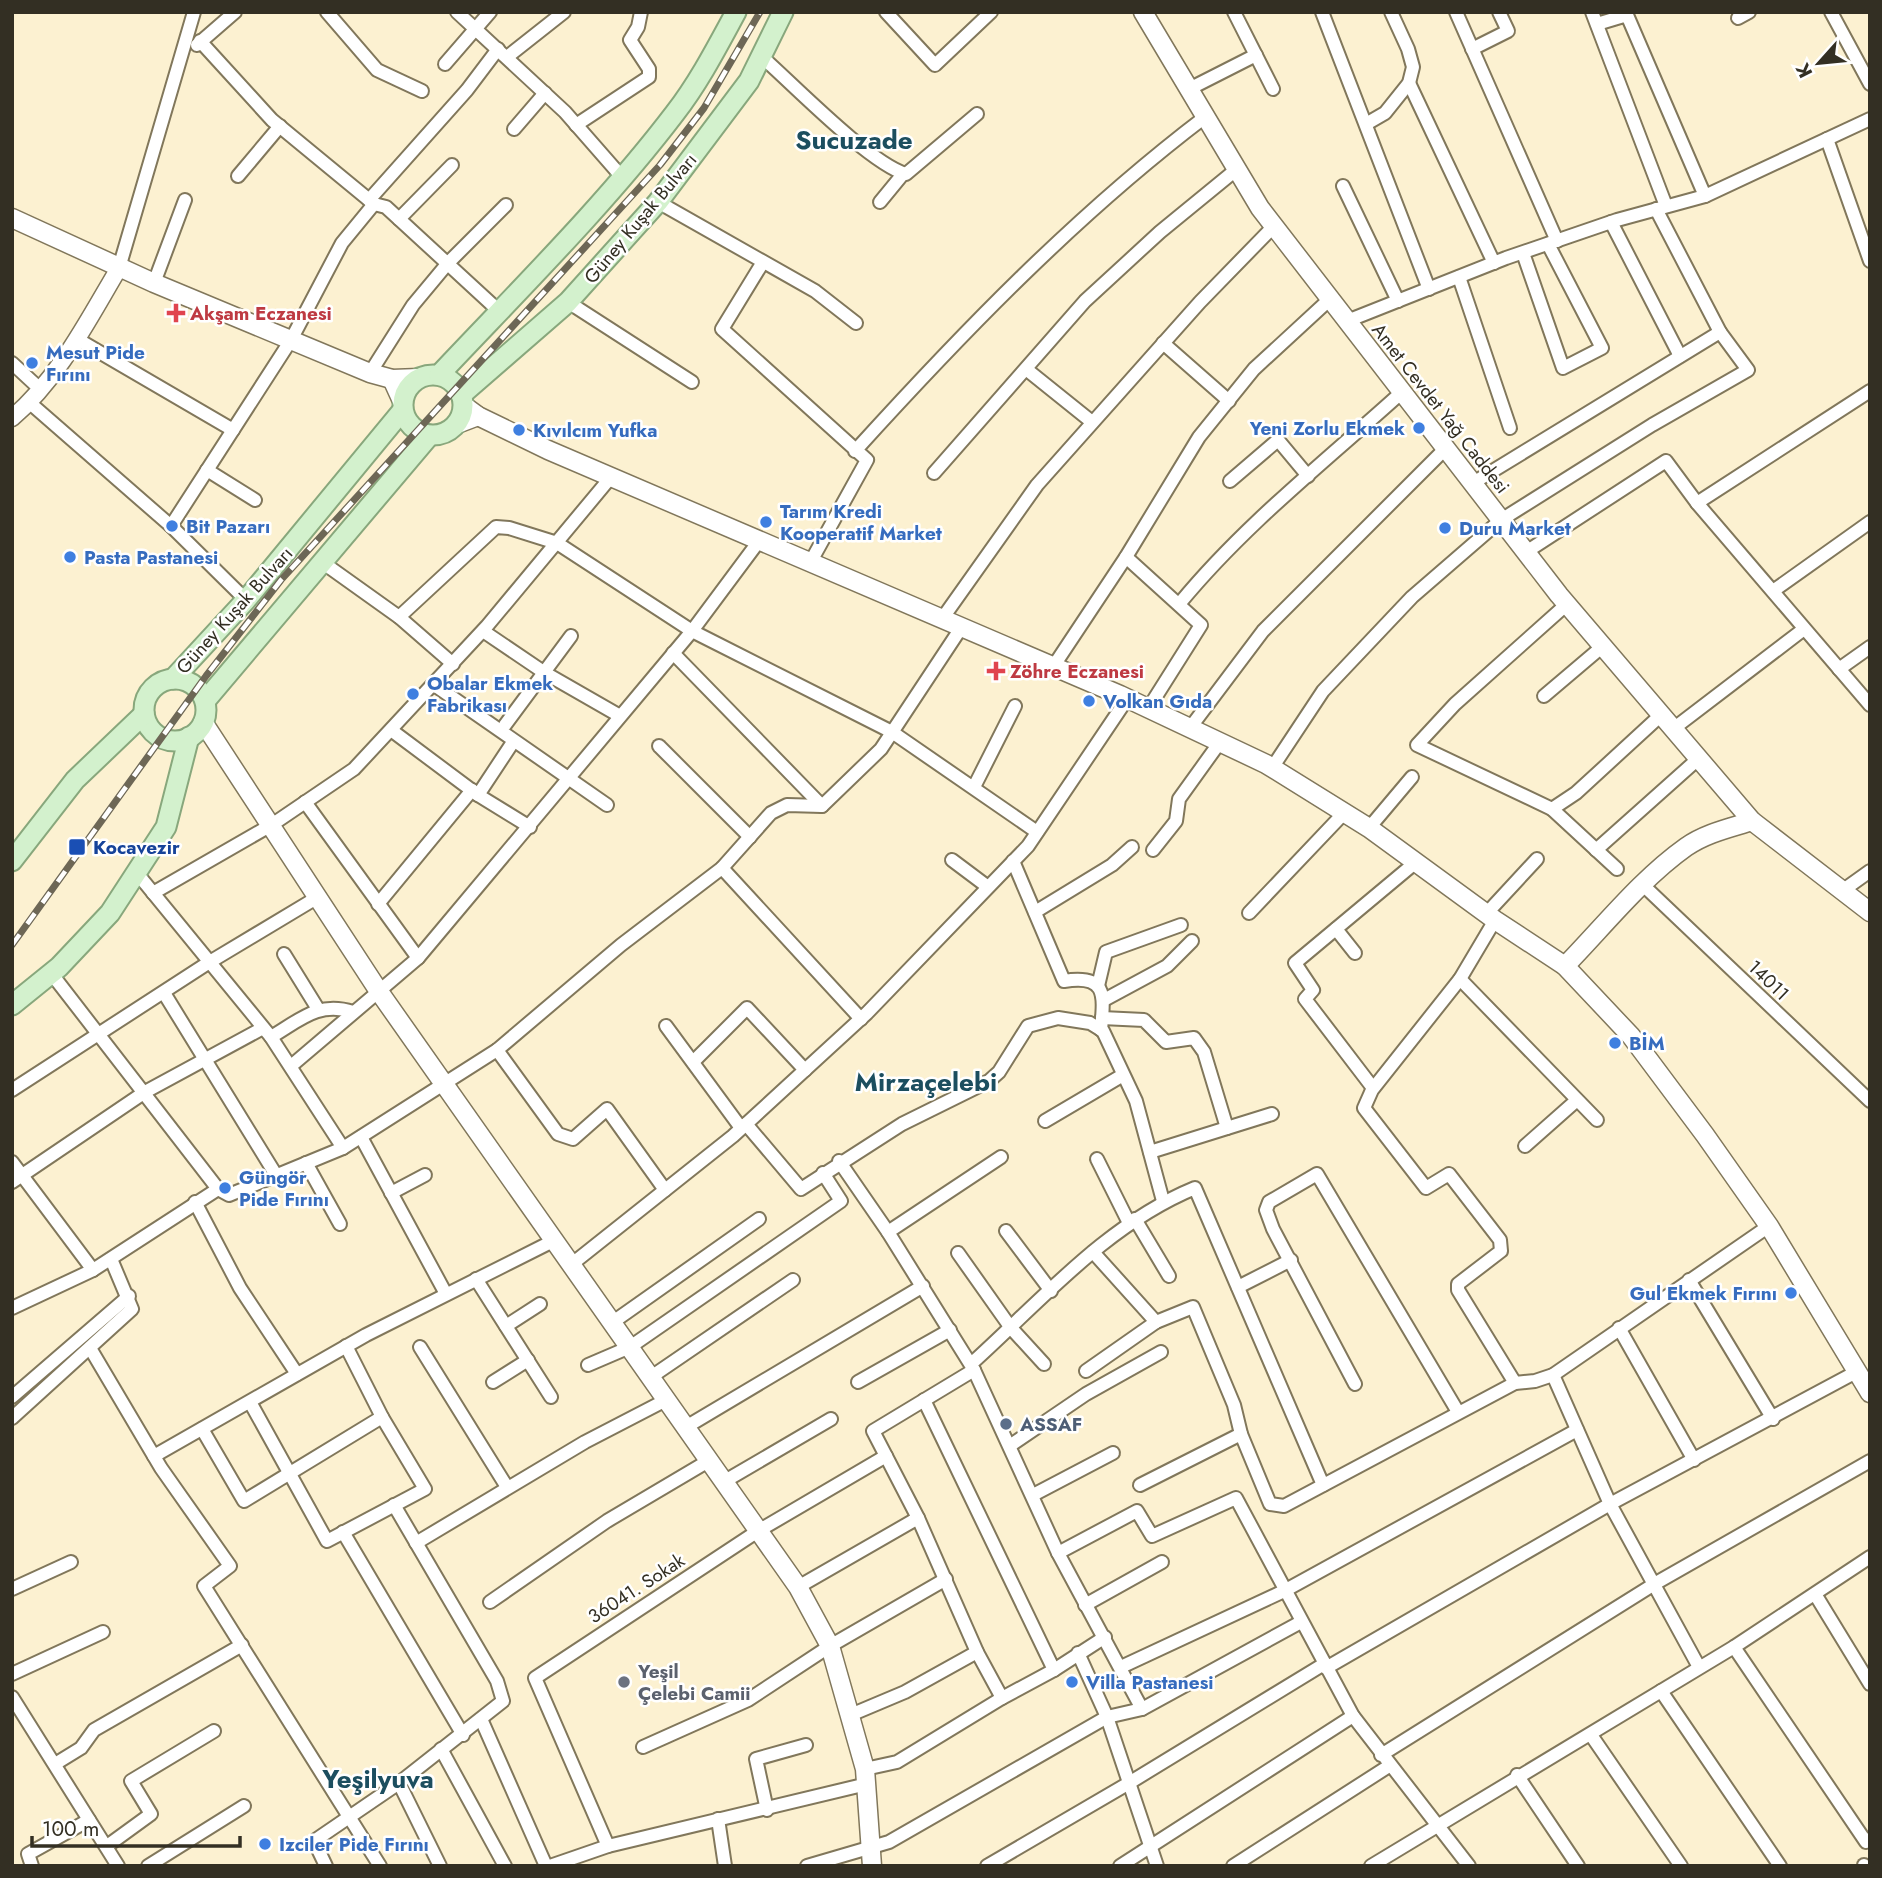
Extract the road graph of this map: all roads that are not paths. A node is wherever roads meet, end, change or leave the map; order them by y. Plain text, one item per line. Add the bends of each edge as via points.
1 (194, 12) edge
2 (235, 12) edge
3 (327, 12) edge
4 (457, 12) edge
5 (490, 12) edge
6 (564, 12) edge
7 (641, 12) edge
8 (736, 12) edge
9 (783, 12) edge
10 (887, 12) edge
11 (991, 12) edge
12 (1143, 12) edge
13 (1234, 12) edge
14 (1322, 12) edge
15 (1391, 12) edge
16 (1455, 12) edge
17 (1499, 12) edge
18 (1830, 12) edge
19 (1595, 18) edge
20 (476, 29) junction
21 (200, 41) junction
22 (1472, 49) junction
23 (503, 53) junction
24 (761, 55) junction
25 (1256, 55) junction
26 (182, 60) junction
27 (444, 64) dead end
28 (1409, 83) junction
29 (1870, 84) edge
30 (1189, 89) junction
31 (1273, 89) dead end
32 (422, 91) dead end
33 (545, 93) junction
34 (977, 114) dead end
35 (1205, 117) junction
36 (1870, 119) edge
37 (1366, 124) junction
38 (280, 125) junction
39 (576, 125) junction
40 (514, 129) dead end
41 (1827, 139) junction
42 (452, 165) dead end
43 (1237, 169) junction
44 (904, 174) junction
45 (238, 176) dead end
46 (621, 176) junction
47 (1343, 186) dead end
48 (1705, 196) junction
49 (185, 200) dead end
50 (371, 202) junction
51 (658, 202) junction
52 (880, 202) dead end
53 (506, 205) dead end
54 (1661, 208) junction
55 (12, 218) edge
56 (400, 219) junction
57 (1611, 222) junction
58 (1274, 226) junction
59 (1553, 242) junction
60 (1522, 253) junction
61 (1870, 261) edge
62 (763, 262) junction
63 (448, 263) junction
64 (1494, 263) junction
65 (119, 268) junction
66 (1459, 277) junction
67 (154, 283) junction
68 (1429, 289) junction
69 (1330, 299) junction
70 (1398, 301) junction
71 (568, 302) junction
72 (499, 311) junction
73 (1348, 321) junction
74 (856, 323) dead end
75 (1720, 332) junction
76 (77, 339) junction
77 (291, 340) junction
78 (1163, 343) junction
79 (1680, 356) junction
80 (12, 363) edge
81 (1026, 369) junction
82 (370, 373) junction
83 (429, 376) junction
84 (391, 379) junction
85 (692, 382) dead end
86 (1870, 391) edge
87 (1402, 392) junction
88 (35, 396) junction
89 (1228, 401) junction
90 (468, 405) junction
91 (402, 406) junction
92 (12, 418) edge
93 (1092, 422) junction
94 (1510, 428) dead end
95 (233, 430) junction
96 (429, 436) junction
97 (1446, 448) junction
98 (855, 451) junction
99 (208, 470) junction
100 (934, 473) dead end
101 (1308, 476) junction
102 (611, 477) junction
103 (1230, 481) dead end
104 (1473, 483) junction
105 (255, 500) dead end
106 (1697, 503) junction
107 (1501, 520) junction
108 (1870, 522) edge
109 (171, 526) junction
110 (759, 541) junction
111 (557, 543) junction
112 (1526, 552) junction
113 (1126, 557) junction
114 (321, 562) junction
115 (810, 563) junction
116 (1773, 591) junction
117 (246, 600) junction
118 (1180, 603) junction
119 (1567, 604) junction
120 (399, 617) junction
121 (942, 619) junction
122 (961, 628) junction
123 (1804, 629) junction
124 (483, 631) junction
125 (692, 631) junction
126 (570, 636) dead end
127 (1602, 646) junction
128 (1870, 647) edge
129 (673, 653) junction
130 (453, 664) junction
131 (1053, 667) junction
132 (1839, 669) junction
133 (545, 673) junction
134 (173, 679) junction
135 (433, 684) junction
136 (1544, 696) dead end
137 (1127, 699) junction
138 (205, 701) junction
139 (1870, 705) edge
140 (1015, 706) dead end
141 (1148, 709) junction
142 (144, 714) junction
143 (1661, 715) junction
144 (620, 716) junction
145 (203, 722) junction
146 (505, 725) dead end
147 (1190, 728) junction
148 (1673, 729) junction
149 (391, 730) junction
150 (892, 732) junction
151 (189, 737) junction
152 (513, 742) junction
153 (1220, 743) junction
154 (659, 746) dead end
155 (1698, 759) junction
156 (1272, 768) junction
157 (569, 777) junction
158 (1412, 777) dead end
159 (974, 787) junction
160 (475, 792) junction
161 (305, 802) junction
162 (607, 805) dead end
163 (821, 806) junction
164 (1552, 808) junction
165 (1344, 813) junction
166 (1752, 821) junction
167 (273, 824) junction
168 (530, 827) junction
169 (1369, 828) junction
170 (1037, 832) junction
171 (750, 837) junction
172 (1132, 847) dead end
173 (1153, 850) dead end
174 (1596, 850) junction
175 (1537, 859) dead end
176 (952, 860) dead end
177 (12, 861) edge
178 (1013, 861) junction
179 (1416, 862) junction
180 (722, 868) junction
181 (1617, 869) dead end
182 (1870, 871) edge
183 (136, 872) junction
184 (1643, 885) junction
185 (988, 887) junction
186 (1842, 891) junction
187 (153, 893) junction
188 (318, 897) junction
189 (378, 904) junction
190 (1035, 912) junction
191 (1870, 912) edge
192 (1249, 913) dead end
193 (1491, 916) junction
194 (1181, 925) dead end
195 (1336, 929) junction
196 (1192, 941) dead end
197 (1355, 953) dead end
198 (284, 954) dead end
199 (418, 958) junction
200 (208, 963) junction
201 (1565, 966) junction
202 (51, 973) junction
203 (1460, 978) junction
204 (1098, 986) junction
205 (164, 993) junction
206 (380, 993) junction
207 (1104, 999) junction
208 (12, 1005) edge
209 (318, 1009) junction
210 (353, 1012) junction
211 (860, 1019) junction
212 (1102, 1024) junction
213 (666, 1026) dead end
214 (267, 1033) junction
215 (99, 1036) junction
216 (497, 1050) junction
217 (203, 1059) junction
218 (693, 1062) junction
219 (291, 1066) junction
220 (805, 1070) junction
221 (1123, 1075) junction
222 (443, 1084) junction
223 (1373, 1088) junction
224 (12, 1090) edge
225 (145, 1092) junction
226 (1577, 1100) junction
227 (1870, 1101) edge
228 (1272, 1114) dead end
229 (1597, 1120) dead end
230 (1045, 1121) dead end
231 (744, 1126) junction
232 (1227, 1128) junction
233 (360, 1137) junction
234 (1525, 1146) dead end
235 (343, 1148) junction
236 (1150, 1152) junction
237 (1001, 1157) dead end
238 (1097, 1159) dead end
239 (839, 1161) junction
240 (12, 1162) edge
241 (306, 1163) junction
242 (823, 1173) junction
243 (276, 1175) junction
244 (425, 1175) dead end
245 (18, 1180) edge
246 (218, 1189) junction
247 (665, 1190) junction
248 (391, 1193) junction
249 (1163, 1201) junction
250 (195, 1202) junction
251 (759, 1219) dead end
252 (1132, 1221) junction
253 (340, 1224) dead end
254 (1769, 1226) junction
255 (888, 1231) junction
256 (1006, 1231) dead end
257 (555, 1240) junction
258 (1093, 1252) junction
259 (958, 1253) dead end
260 (111, 1259) junction
261 (1291, 1260) junction
262 (572, 1264) junction
263 (93, 1270) junction
264 (1169, 1276) dead end
265 (476, 1279) junction
266 (793, 1280) dead end
267 (1689, 1280) junction
268 (923, 1286) junction
269 (1238, 1287) junction
270 (1051, 1291) junction
271 (446, 1294) junction
272 (129, 1296) junction
273 (540, 1304) dead end
274 (12, 1308) edge
275 (613, 1322) junction
276 (1156, 1322) junction
277 (506, 1326) junction
278 (1011, 1328) junction
279 (1619, 1328) junction
280 (950, 1330) junction
281 (346, 1346) junction
282 (419, 1347) dead end
283 (630, 1347) junction
284 (90, 1348) junction
285 (1161, 1352) dead end
286 (528, 1360) junction
287 (1044, 1364) dead end
288 (588, 1365) dead end
289 (973, 1367) junction
290 (1086, 1371) dead end
291 (297, 1374) junction
292 (1553, 1374) junction
293 (651, 1377) junction
294 (1865, 1380) edge
295 (493, 1382) dead end
296 (858, 1382) dead end
297 (1516, 1383) junction
298 (1355, 1384) dead end
299 (12, 1397) edge
300 (551, 1397) dead end
301 (668, 1399) junction
302 (924, 1400) junction
303 (250, 1402) junction
304 (1458, 1412) junction
305 (382, 1417) junction
306 (12, 1418) edge
307 (831, 1419) dead end
308 (1773, 1419) junction
309 (686, 1427) junction
310 (202, 1429) junction
311 (1577, 1430) junction
312 (1241, 1434) junction
313 (1011, 1445) junction
314 (1114, 1453) dead end
315 (886, 1456) junction
316 (154, 1457) junction
317 (710, 1460) junction
318 (1693, 1460) junction
319 (1870, 1461) edge
320 (290, 1474) junction
321 (725, 1481) junction
322 (1140, 1485) dead end
323 (1323, 1485) junction
324 (508, 1487) junction
325 (1032, 1495) junction
326 (1610, 1504) junction
327 (394, 1506) junction
328 (918, 1518) junction
329 (758, 1531) junction
330 (343, 1532) junction
331 (416, 1543) junction
332 (1058, 1553) junction
333 (1870, 1558) edge
334 (71, 1562) dead end
335 (1162, 1562) dead end
336 (946, 1579) junction
337 (1656, 1583) junction
338 (798, 1587) junction
339 (12, 1589) edge
340 (1284, 1591) junction
341 (1815, 1594) junction
342 (490, 1602) dead end
343 (1085, 1605) junction
344 (1301, 1622) junction
345 (103, 1632) dead end
346 (1105, 1637) junction
347 (242, 1645) junction
348 (830, 1646) junction
349 (1734, 1647) junction
350 (977, 1652) junction
351 (1078, 1653) junction
352 (1325, 1666) junction
353 (1865, 1666) edge
354 (1121, 1667) junction
355 (1699, 1667) junction
356 (1054, 1670) junction
357 (12, 1674) edge
358 (1870, 1684) edge
359 (1661, 1690) junction
360 (12, 1697) edge
361 (1002, 1698) junction
362 (1142, 1709) junction
363 (848, 1716) junction
364 (1353, 1716) junction
365 (1107, 1717) junction
366 (481, 1719) junction
367 (214, 1731) dead end
368 (463, 1735) junction
369 (1591, 1735) junction
370 (806, 1745) dead end
371 (643, 1747) dead end
372 (441, 1749) junction
373 (1385, 1760) junction
374 (55, 1764) junction
375 (1517, 1775) junction
376 (866, 1777) junction
377 (399, 1783) junction
378 (1129, 1783) junction
379 (244, 1806) dead end
380 (767, 1810) junction
381 (350, 1814) junction
382 (718, 1819) junction
383 (89, 1820) junction
384 (1437, 1826) junction
385 (1870, 1839) edge
386 (107, 1846) junction
387 (608, 1846) junction
388 (872, 1846) junction
389 (1151, 1847) junction
390 (32, 1866) edge
391 (118, 1866) edge
392 (148, 1866) edge
393 (326, 1866) edge
394 (380, 1866) edge
395 (440, 1866) edge
396 (505, 1866) edge
397 (548, 1866) edge
398 (725, 1866) edge
399 (807, 1866) edge
400 (872, 1866) edge
401 (987, 1866) edge
402 (1120, 1866) edge
403 (1157, 1866) edge
404 (1233, 1866) edge
405 (1371, 1866) edge
406 (1469, 1866) edge
407 (1578, 1866) edge
408 (1681, 1866) edge
409 (1780, 1866) edge

1 - 26 street
2 - 21 street
3 - 32 street via 377,70
4 - 20 street
5 - 20 street
6 - 23 street
7 - 39 street via 630,40 644,58 649,77
8 - 46 main road via 675,112
9 - 24 main road, Güney Kuşak Bulvarı
10 - 11 street via 935,65
12 - 30 main road, Amet Cevdet Yağ Caddesi
13 - 25 street
14 - 37 street
15 - 28 street via 1411,58
16 - 22 street
17 - 22 street via 1508,31
18 - 29 street
19 - 48 street via 1627,15
19 - 54 street
20 - 23 street
20 - 27 street
21 - 26 street
21 - 38 street
22 - 59 street
23 - 33 street
23 - 50 street
24 - 44 street via 864,148
24 - 51 main road, Güney Kuşak Bulvarı via 749,81
25 - 30 street
25 - 31 street
26 - 65 street
28 - 37 street via 1385,113
28 - 64 street
30 - 35 main road, Amet Cevdet Yağ Caddesi
33 - 39 street
33 - 40 street
34 - 44 street
35 - 43 main road, Amet Cevdet Yağ Caddesi
35 - 98 street via 1135,170 1063,234
36 - 41 street
37 - 68 street
38 - 45 street
38 - 50 street
39 - 46 street
41 - 48 street
41 - 61 street
42 - 56 street
43 - 58 main road, Amet Cevdet Yağ Caddesi
43 - 81 street via 1085,301
44 - 52 street
46 - 72 main road
47 - 70 street
48 - 54 street
49 - 67 street
50 - 56 street
50 - 77 street via 342,243
51 - 62 street
51 - 71 main road, Güney Kuşak Bulvarı
53 - 63 street
54 - 57 street
54 - 75 street
55 - 65 main road
56 - 63 street
57 - 59 street
57 - 79 street
58 - 69 main road, Amet Cevdet Yağ Caddesi
58 - 78 street
59 - 60 street
59 - 60 street via 1602,348 1563,368
60 - 64 street
62 - 74 street via 815,291
62 - 98 street via 722,329
63 - 72 street
63 - 82 street via 413,305
64 - 66 street
65 - 67 main road
65 - 76 street
66 - 68 street
66 - 94 street
67 - 77 main road
68 - 70 street
69 - 73 main road, Amet Cevdet Yağ Caddesi
69 - 89 street via 1254,369
70 - 73 street
71 - 85 street
71 - 90 main road, Güney Kuşak Bulvarı
72 - 83 main road
73 - 87 main road, Amet Cevdet Yağ Caddesi
75 - 79 street
75 - 107 street via 1748,370
76 - 88 street
76 - 95 street
77 - 82 main road
77 - 95 street
78 - 89 street
78 - 93 street
79 - 104 street
80 - 88 street
81 - 93 street
81 - 100 street
82 - 84 main road
83 - 84 main road
83 - 90 main road via 448,379
83 - 91 main road via 405,391
84 - 91 main road
86 - 106 street
87 - 97 main road, Amet Cevdet Yağ Caddesi
87 - 101 street
88 - 92 street
88 - 109 street
89 - 113 street via 1199,437
90 - 96 main road via 449,431
90 - 102 main road
91 - 96 main road via 412,428
91 - 117 main road, Güney Kuşak Bulvarı
93 - 121 street via 1037,485
95 - 99 street
96 - 114 main road, Güney Kuşak Bulvarı
97 - 104 main road, Amet Cevdet Yağ Caddesi
97 - 147 street via 1263,631
98 - 115 street via 867,460
99 - 105 street
99 - 109 street
101 - 103 street via 1278,440
101 - 118 street via 1208,569
102 - 110 main road
102 - 111 street
104 - 107 main road, Amet Cevdet Yağ Caddesi
106 - 112 street via 1666,461
106 - 116 street
107 - 112 main road, Amet Cevdet Yağ Caddesi
107 - 156 street via 1412,597 1324,691
108 - 116 street
109 - 117 street
110 - 115 main road
110 - 125 street
111 - 120 street via 496,527
111 - 124 street
111 - 125 street
112 - 119 main road, Amet Cevdet Yağ Caddesi
113 - 118 street
113 - 131 street
114 - 120 street
114 - 138 main road, Güney Kuşak Bulvarı
115 - 121 main road
116 - 123 street
117 - 134 main road, Güney Kuşak Bulvarı
118 - 141 street via 1201,625
119 - 127 main road, Amet Cevdet Yağ Caddesi
119 - 164 street via 1455,704 1417,745
120 - 130 street
121 - 122 main road
122 - 131 main road
122 - 150 street
123 - 132 street
123 - 148 street
124 - 130 street
124 - 133 street
125 - 129 street
125 - 150 street
126 - 133 street
127 - 136 street
127 - 143 main road, Amet Cevdet Yağ Caddesi
128 - 132 street
129 - 144 street
129 - 163 street
130 - 135 street
131 - 137 main road
132 - 139 street
133 - 144 street
133 - 146 street
134 - 138 main road via 192,684
134 - 142 main road via 154,687
135 - 149 street
135 - 152 street
137 - 141 main road
137 - 170 street
138 - 145 main road
140 - 159 street
141 - 147 main road
142 - 151 main road via 161,737
142 - 177 main road via 75,780
143 - 148 main road, Amet Cevdet Yağ Caddesi
143 - 164 street via 1576,793
144 - 157 street
145 - 151 main road
145 - 167 main road
147 - 153 main road
148 - 155 main road, Amet Cevdet Yağ Caddesi
149 - 160 street
149 - 161 street via 354,769
150 - 159 street
150 - 163 street via 881,749
151 - 183 main road via 166,827
152 - 157 street
152 - 160 street
153 - 156 main road
153 - 173 street via 1179,799 1176,821
154 - 171 street
155 - 166 main road, Amet Cevdet Yağ Caddesi
155 - 174 street
156 - 165 main road
157 - 162 street
157 - 168 street
158 - 169 street
159 - 170 street
160 - 168 street
160 - 189 street
161 - 167 street
161 - 189 street
163 - 171 street via 787,805 771,813
164 - 174 street
165 - 169 main road
165 - 192 street
166 - 184 main road via 1687,847
166 - 186 main road, Amet Cevdet Yağ Caddesi
167 - 187 street
167 - 188 main road
168 - 199 street
169 - 179 main road
170 - 178 street
171 - 180 street
172 - 190 street via 1112,865
174 - 181 street
175 - 193 street
176 - 185 street
178 - 185 street
178 - 190 street
179 - 193 main road
179 - 195 street
180 - 211 street
180 - 216 street via 621,945
182 - 186 street
183 - 187 street
183 - 202 main road via 110,913
184 - 201 main road
184 - 227 street, 14011
185 - 211 street
186 - 191 main road, Amet Cevdet Yağ Caddesi
187 - 200 street
188 - 200 street
188 - 206 main road
189 - 199 street
190 - 204 street via 1064,981 1080,978
193 - 201 main road
193 - 203 street
194 - 204 street via 1106,952
195 - 197 street
195 - 223 street via 1295,963 1312,990 1305,999
196 - 207 street via 1167,966
198 - 209 street
199 - 206 street
200 - 205 street
200 - 214 street
201 - 254 main road via 1631,1036
202 - 208 main road
202 - 215 street
203 - 223 street
203 - 226 street
204 - 207 street
205 - 215 street
205 - 217 street
206 - 210 street
206 - 222 main road
207 - 212 street
209 - 210 street
209 - 214 street
210 - 219 street
211 - 220 street
212 - 221 street
212 - 232 street via 1144,1020 1166,1042 1194,1038 1204,1052
212 - 239 street via 1058,1018 1028,1026 989,1081
213 - 218 street
214 - 217 street
214 - 219 street
215 - 224 street
215 - 225 street
216 - 222 street
216 - 247 street via 558,1134 573,1139 607,1109
217 - 225 street
217 - 243 street
218 - 220 street via 747,1008
218 - 231 street
219 - 235 street
220 - 231 street
221 - 230 street
221 - 236 street via 1136,1101
222 - 233 street
222 - 257 main road
223 - 297 street via 1364,1108 1426,1188 1449,1174 1500,1240 1501,1251 1458,1284 1458,1290
225 - 245 street
225 - 246 street
226 - 229 street
226 - 234 street
228 - 232 street
231 - 242 street via 796,1187 801,1189
231 - 247 street
232 - 236 street
233 - 235 street
233 - 248 street
235 - 241 street
236 - 249 street
237 - 255 street
238 - 252 street
239 - 242 street
239 - 255 street
240 - 245 street
241 - 243 street
241 - 253 street
242 - 283 street via 841,1201
243 - 246 street via 229,1195
244 - 248 street
245 - 263 street
246 - 250 street
247 - 262 street
248 - 271 street
249 - 252 street
249 - 269 street via 1195,1188
250 - 260 street
250 - 291 street via 240,1288
251 - 275 street
252 - 258 street
252 - 264 street
254 - 267 street
254 - 294 main road
255 - 268 street
256 - 270 street
257 - 262 main road
257 - 265 street
258 - 270 street
258 - 276 street
259 - 278 street
260 - 263 street
260 - 272 street
261 - 269 street
261 - 298 street
261 - 304 street via 1266,1210 1269,1202 1317,1174
262 - 275 main road
263 - 274 street
265 - 271 street
265 - 277 street
266 - 293 street
267 - 279 street
267 - 308 street
268 - 280 street
268 - 309 street
269 - 323 street
270 - 278 street
271 - 281 street
272 - 284 street via 132,1309
272 - 299 street
273 - 277 street
275 - 283 main road
276 - 290 street
276 - 312 street via 1193,1307 1234,1405
277 - 286 street
278 - 287 street
278 - 289 street
279 - 292 street
279 - 318 street
280 - 289 street
280 - 296 street
281 - 291 street
281 - 305 street
282 - 324 street
283 - 288 street
283 - 293 main road
284 - 306 street
284 - 316 street
285 - 313 street via 1086,1394
286 - 295 street
286 - 300 street
289 - 302 street
289 - 313 street
291 - 303 street
292 - 297 street
292 - 311 street
293 - 301 main road
294 - 308 street
297 - 304 street
301 - 309 main road
301 - 324 street
302 - 315 street via 873,1432
302 - 356 street
303 - 310 street
303 - 320 street
304 - 323 street
305 - 320 street
305 - 327 street via 425,1489
307 - 321 street
308 - 318 street
309 - 317 main road
310 - 316 street
310 - 320 street via 244,1502
311 - 326 street
311 - 340 street
312 - 322 street
312 - 323 street via 1270,1504 1284,1506
313 - 325 street
314 - 325 street
315 - 328 street
315 - 329 street, 36041. Sokak
316 - 347 street via 230,1566 204,1586
317 - 321 main road
317 - 342 street via 607,1521
318 - 326 street
319 - 337 street
320 - 330 street via 327,1541
321 - 329 main road
324 - 331 street
325 - 332 street
326 - 337 street
326 - 352 street
327 - 330 street
327 - 331 street
328 - 336 street
328 - 338 street
329 - 338 main road
329 - 387 street, 36041. Sokak via 535,1678
330 - 368 street
331 - 366 street via 497,1681 503,1701
332 - 340 street via 1137,1511 1152,1536 1236,1498
332 - 343 street
333 - 341 street
334 - 339 street
335 - 343 street
336 - 348 street
336 - 350 street
337 - 355 street
337 - 373 street
338 - 348 main road
340 - 344 street
340 - 354 street
341 - 349 street
341 - 353 street
343 - 346 street
344 - 352 street
344 - 362 street
345 - 357 street
346 - 351 street
346 - 354 street
347 - 374 street via 94,1730 81,1748
347 - 381 street
348 - 363 main road
348 - 371 street via 748,1700
349 - 355 street
349 - 385 street via 1866,1842
350 - 361 street
350 - 363 street via 905,1692
351 - 356 street
351 - 365 street
352 - 364 street
352 - 378 street
353 - 358 street
354 - 362 street
355 - 359 street
356 - 361 street
359 - 369 street
359 - 409 street
360 - 374 street
361 - 376 street
362 - 365 street
363 - 376 main road
364 - 373 street
364 - 389 street
365 - 378 street
365 - 388 street via 889,1842
366 - 368 street
366 - 397 street
367 - 386 street via 131,1781 151,1814
368 - 372 street
369 - 375 street
369 - 408 street
370 - 380 street via 756,1759
372 - 377 street
372 - 396 street
373 - 384 street
373 - 404 street
374 - 383 street
375 - 384 street
375 - 407 street
376 - 380 street
376 - 388 main road
377 - 381 street
377 - 395 street
378 - 389 street
378 - 401 street
379 - 392 street
380 - 382 street
381 - 393 street via 314,1841
381 - 394 street
382 - 387 street
382 - 398 street
383 - 386 street
383 - 390 street via 28,1854
384 - 405 street
384 - 406 street
386 - 391 street
387 - 397 street
388 - 399 street
388 - 400 main road
389 - 402 street
389 - 403 street

